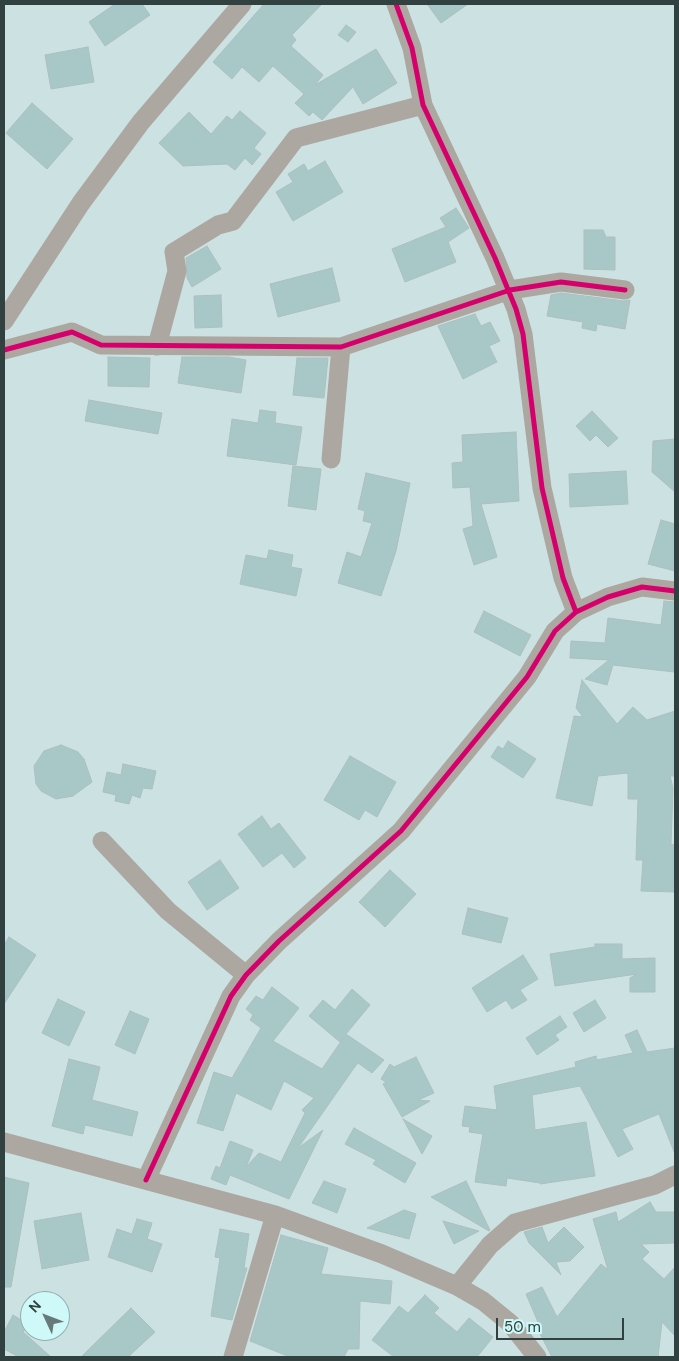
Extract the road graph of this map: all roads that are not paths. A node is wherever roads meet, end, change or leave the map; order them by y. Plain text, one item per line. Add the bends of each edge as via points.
1 (242, 4) edge
2 (396, 4) edge
3 (423, 104) junction
4 (510, 290) junction
5 (625, 290) dead end
6 (4, 321) edge
7 (157, 346) junction
8 (341, 346) junction
9 (4, 350) edge
10 (331, 459) dead end
11 (675, 591) edge
12 (576, 612) junction
13 (102, 841) dead end
14 (246, 975) junction
15 (4, 1142) edge
16 (675, 1175) edge
17 (146, 1180) junction
18 (275, 1215) junction
19 (457, 1286) junction
20 (233, 1357) edge
21 (537, 1357) edge

1 - 6 street via 141,122 81,203
2 - 3 street via 412,48
3 - 4 street
3 - 7 street via 296,138 233,221 218,225 174,252 177,270
4 - 5 street via 561,282
4 - 8 street
4 - 12 street via 523,334 542,488 563,578
7 - 8 street
7 - 9 street via 101,345 72,332
8 - 10 street
11 - 12 street via 642,587 608,597
12 - 14 street via 555,631 527,677 401,831 278,941
13 - 14 street via 168,911
14 - 17 street via 231,996
15 - 17 street
16 - 19 street via 655,1185 515,1223 490,1245
17 - 18 street
18 - 19 street via 382,1254
18 - 20 street
19 - 21 street via 483,1301 510,1323

